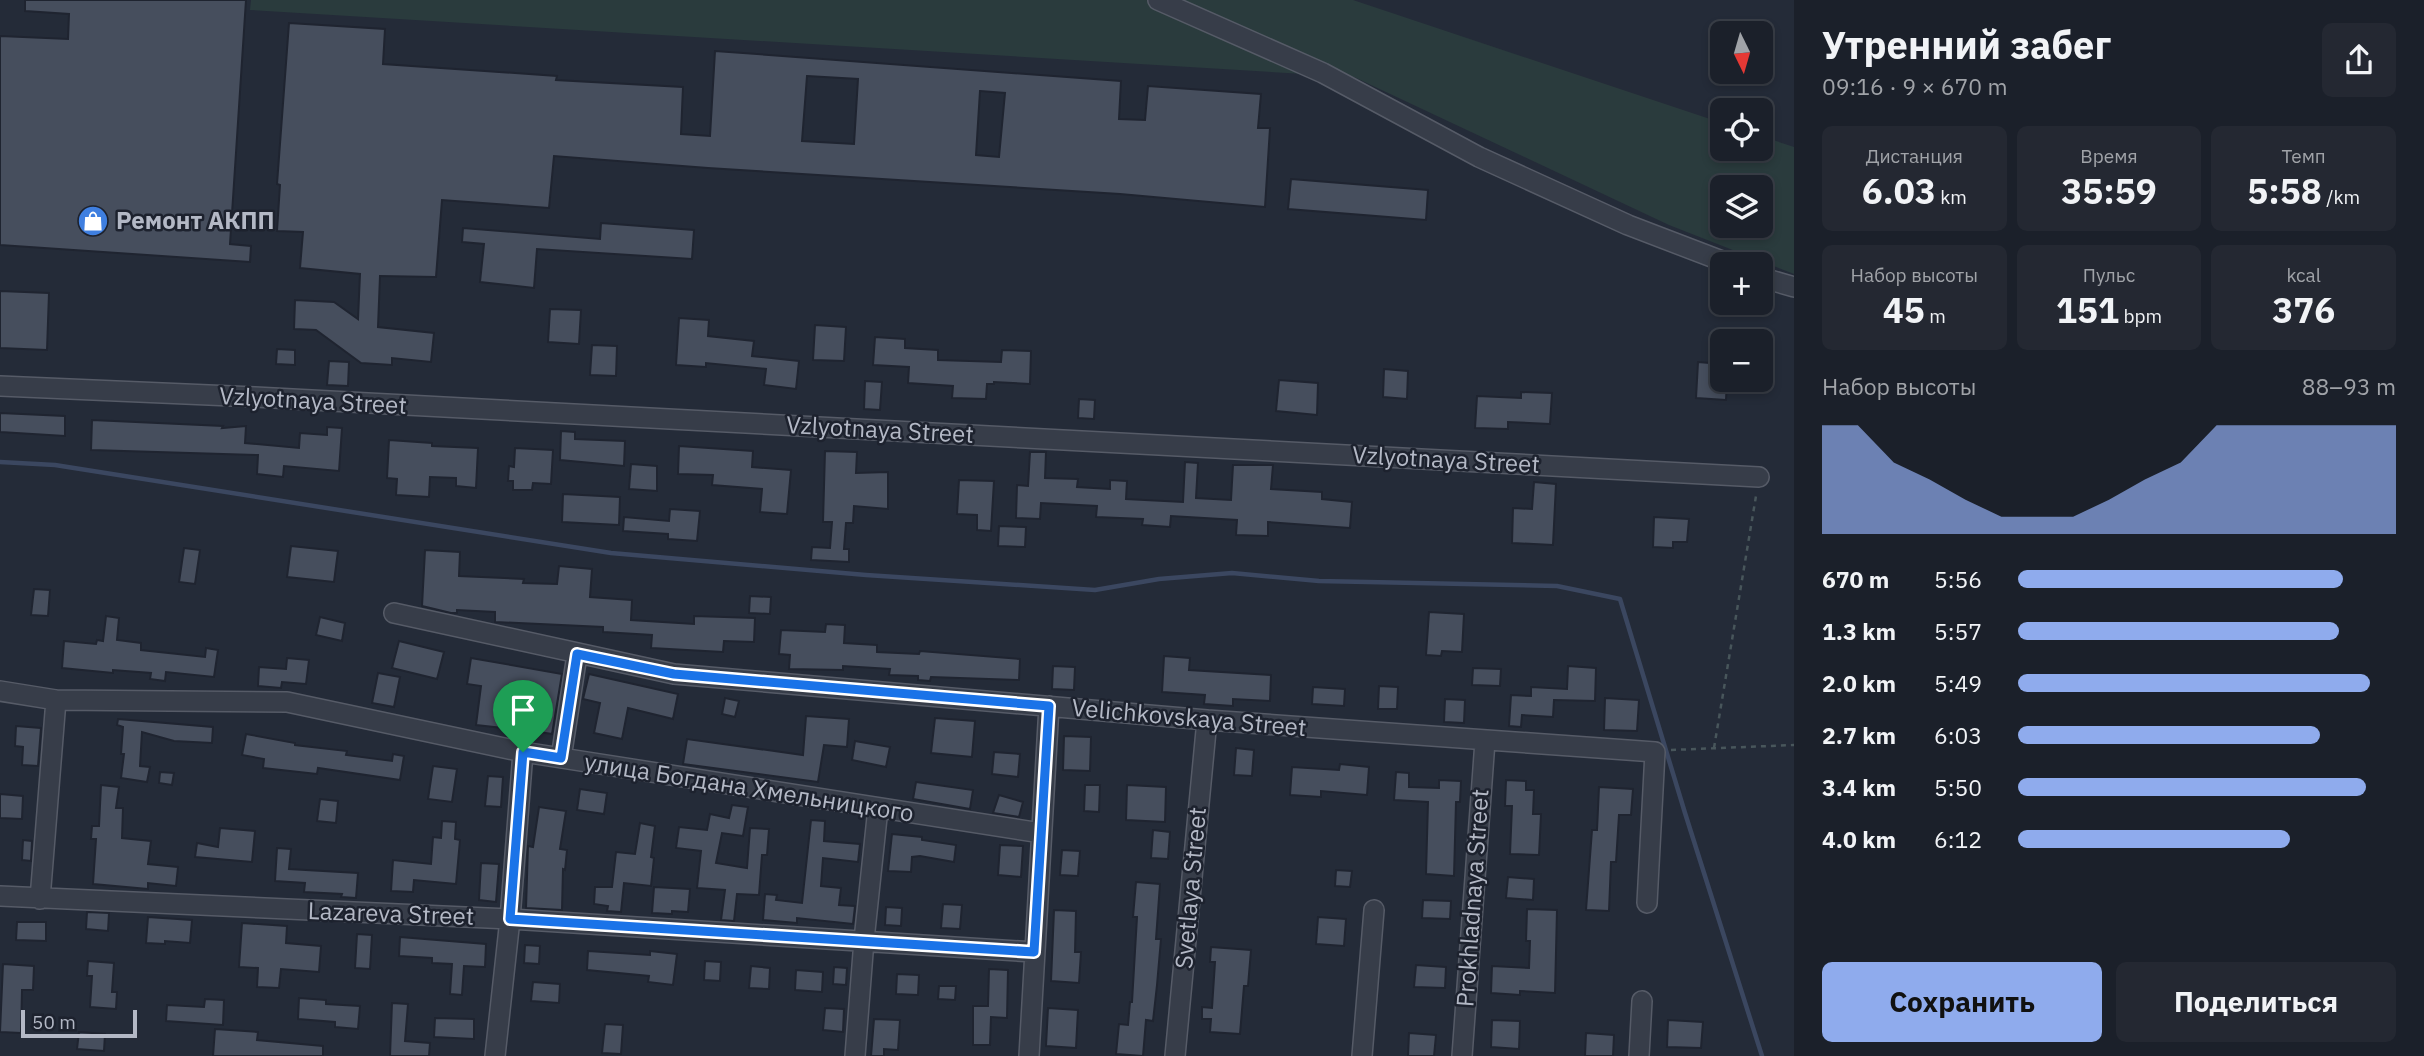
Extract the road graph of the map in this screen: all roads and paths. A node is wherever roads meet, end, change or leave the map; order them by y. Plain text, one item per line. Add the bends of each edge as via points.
1 (1158, 0) edge
2 (1710, 256) edge
3 (1773, 281) edge
4 (1794, 287) edge
5 (0, 386) edge
6 (1759, 477) joint
7 (394, 613) dead end
8 (577, 654) junction
9 (0, 691) edge
10 (56, 700) junction
11 (1049, 706) junction
12 (1207, 720) junction
13 (1485, 741) junction
14 (1794, 745) edge
15 (1681, 748) dead end
16 (1714, 748) junction
17 (523, 752) junction
18 (561, 758) junction
19 (878, 808) junction
20 (1041, 833) junction
21 (0, 896) edge
22 (40, 899) junction
23 (1647, 903) dead end
24 (1374, 910) dead end
25 (510, 919) junction
26 (863, 940) junction
27 (1034, 952) junction
28 (1643, 1001) dead end
29 (495, 1056) edge
30 (855, 1056) edge
31 (1029, 1056) edge
32 (1175, 1056) edge
33 (1362, 1056) edge
34 (1462, 1056) edge
35 (1639, 1056) edge

1 - 2 street via 1323,73 1492,162 1628,225
3 - 4 street
5 - 6 street, Vzlyotnaya Street
6 - 16 path
7 - 8 street, Velichkovskaya Street
8 - 11 street, Velichkovskaya Street via 674,674
8 - 18 street
9 - 10 street, улица Богдана Хмельницкого
10 - 17 street, улица Богдана Хмельницкого via 287,702
10 - 22 street
11 - 12 street, Velichkovskaya Street
11 - 20 street
12 - 13 street, Velichkovskaya Street
12 - 32 street, Svetlaya Street
13 - 23 street, Velichkovskaya Street via 1655,752
13 - 34 street, Prokhladnaya Street
14 - 16 path
15 - 16 path
17 - 18 street, улица Богдана Хмельницкого
17 - 25 street
18 - 19 street, улица Богдана Хмельницкого
19 - 20 street, улица Богдана Хмельницкого
19 - 26 street
20 - 27 street
21 - 22 street, Lazareva Street
22 - 25 street, Lazareva Street
24 - 33 street
25 - 26 street, Lazareva Street
25 - 29 street
26 - 27 street, Lazareva Street
26 - 30 street
27 - 31 street
28 - 35 street

